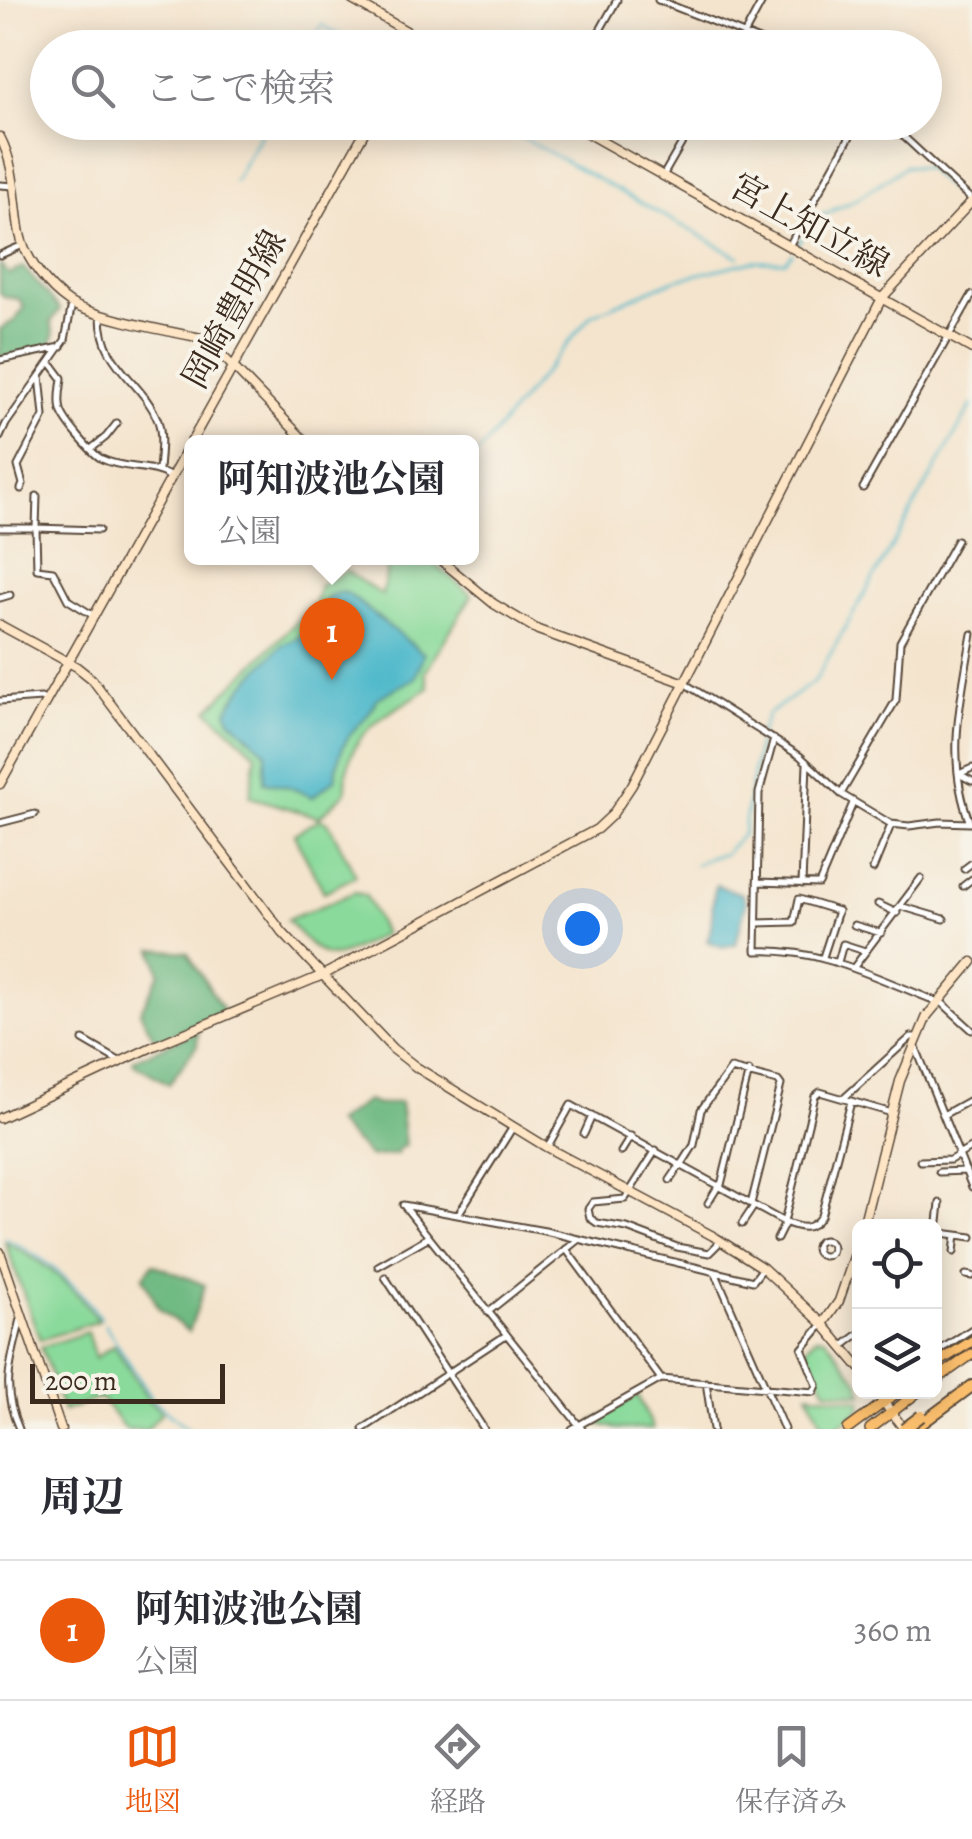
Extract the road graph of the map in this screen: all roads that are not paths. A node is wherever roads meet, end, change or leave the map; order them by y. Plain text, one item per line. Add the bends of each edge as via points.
1 (352, 0) edge
2 (617, 0) edge
3 (658, 0) edge
4 (763, 0) edge
5 (406, 30) edge
6 (600, 30) edge
7 (734, 30) edge
8 (746, 30) edge
9 (0, 137) edge
10 (360, 140) edge
11 (601, 140) edge
12 (684, 140) edge
13 (848, 140) edge
14 (906, 140) edge
15 (664, 174) junction
16 (0, 185) edge
17 (14, 186) junction
18 (970, 203) edge
19 (23, 245) junction
20 (788, 247) junction
21 (0, 256) edge
22 (972, 295) edge
23 (882, 298) junction
24 (72, 304) junction
25 (102, 314) junction
26 (949, 336) junction
27 (61, 347) junction
28 (972, 350) edge
29 (0, 360) edge
30 (50, 362) junction
31 (233, 367) junction
32 (40, 376) junction
33 (117, 422) dead end
34 (195, 435) edge
35 (297, 435) edge
36 (0, 437) edge
37 (91, 450) junction
38 (184, 454) edge
39 (159, 470) junction
40 (171, 477) junction
41 (863, 488) dead end
42 (21, 489) dead end
43 (37, 496) dead end
44 (0, 528) edge
45 (36, 528) junction
46 (99, 530) dead end
47 (956, 540) dead end
48 (447, 565) edge
49 (10, 595) dead end
50 (0, 598) edge
51 (94, 616) junction
52 (0, 625) edge
53 (972, 634) edge
54 (68, 662) junction
55 (682, 682) junction
56 (0, 701) edge
57 (47, 701) junction
58 (774, 739) junction
59 (807, 764) junction
60 (972, 768) edge
61 (959, 774) junction
62 (972, 780) edge
63 (0, 784) edge
64 (841, 794) junction
65 (853, 802) junction
66 (36, 814) dead end
67 (0, 823) edge
68 (891, 824) junction
69 (971, 824) edge
70 (972, 863) edge
71 (873, 868) dead end
72 (964, 869) dead end
73 (921, 878) dead end
74 (972, 879) edge
75 (757, 882) junction
76 (802, 884) junction
77 (963, 886) dead end
78 (878, 904) dead end
79 (899, 909) junction
80 (944, 918) dead end
81 (756, 923) junction
82 (854, 925) dead end
83 (881, 933) junction
84 (866, 952) junction
85 (823, 957) junction
86 (838, 962) junction
87 (972, 962) edge
88 (854, 967) junction
89 (323, 975) junction
90 (938, 1001) junction
91 (972, 1030) edge
92 (82, 1040) dead end
93 (916, 1041) junction
94 (120, 1062) junction
95 (750, 1072) junction
96 (972, 1098) edge
97 (843, 1099) junction
98 (851, 1102) junction
99 (892, 1112) junction
100 (945, 1114) junction
101 (592, 1116) junction
102 (0, 1118) edge
103 (513, 1127) junction
104 (584, 1134) dead end
105 (631, 1136) junction
106 (972, 1147) edge
107 (548, 1148) junction
108 (656, 1150) junction
109 (621, 1152) dead end
110 (961, 1154) junction
111 (920, 1161) dead end
112 (682, 1164) junction
113 (969, 1169) edge
114 (939, 1172) dead end
115 (670, 1180) dead end
116 (720, 1186) junction
117 (972, 1186) edge
118 (629, 1189) junction
119 (708, 1203) dead end
120 (940, 1203) dead end
121 (752, 1205) junction
122 (460, 1212) junction
123 (865, 1219) edge
124 (938, 1219) edge
125 (784, 1222) junction
126 (742, 1224) dead end
127 (810, 1227) junction
128 (942, 1233) edge
129 (956, 1235) junction
130 (429, 1236) junction
131 (972, 1237) edge
132 (579, 1239) junction
133 (777, 1239) dead end
134 (722, 1241) junction
135 (820, 1242) dead end
136 (566, 1249) junction
137 (0, 1252) edge
138 (954, 1252) dead end
139 (852, 1262) edge
140 (2, 1264) edge
141 (378, 1266) dead end
142 (763, 1268) junction
143 (716, 1274) junction
144 (385, 1277) dead end
145 (22, 1311) junction
146 (488, 1312) junction
147 (823, 1324) junction
148 (972, 1329) edge
149 (506, 1335) junction
150 (852, 1340) edge
151 (972, 1340) edge
152 (844, 1346) junction
153 (942, 1349) edge
154 (972, 1354) edge
155 (852, 1357) edge
156 (942, 1361) edge
157 (448, 1373) junction
158 (942, 1375) edge
159 (661, 1379) junction
160 (706, 1382) junction
161 (972, 1383) edge
162 (3, 1385) edge
163 (766, 1387) junction
164 (882, 1399) edge
165 (889, 1399) edge
166 (909, 1399) edge
167 (885, 1402) junction
168 (892, 1412) junction
169 (922, 1419) junction
170 (578, 1428) edge
171 (19, 1429) edge
172 (61, 1429) edge
173 (364, 1429) edge
174 (484, 1429) edge
175 (713, 1429) edge
176 (784, 1429) edge
177 (848, 1429) edge
178 (870, 1429) edge
179 (904, 1429) edge
180 (914, 1429) edge

1 - 5 street
2 - 6 street
3 - 7 street
4 - 8 street
9 - 17 street
10 - 31 street, 岡崎豊明線
11 - 15 street, 宮上知立線
12 - 15 street
13 - 20 street
14 - 18 street
15 - 20 street, 宮上知立線
16 - 17 street
17 - 19 street
18 - 23 street
19 - 21 street
19 - 24 street
20 - 23 street, 宮上知立線
22 - 26 street
23 - 26 street, 宮上知立線
23 - 55 street
24 - 25 street
24 - 27 street
25 - 31 street via 202,338
25 - 39 street via 104,344 158,420
26 - 28 street, 宮上知立線
26 - 41 street
27 - 29 street
27 - 30 street
30 - 32 street
30 - 37 street via 62,378 60,410
31 - 34 street, 岡崎豊明線
31 - 35 street
32 - 36 street
32 - 42 street via 44,416 18,466
33 - 37 street
37 - 39 street via 101,459
38 - 40 street, 岡崎豊明線
39 - 40 street
40 - 51 street, 岡崎豊明線
43 - 45 street
44 - 45 street
45 - 46 street
45 - 51 street via 37,570 54,571 68,600
47 - 64 street via 900,642 896,700
48 - 55 street via 538,630
49 - 50 street
51 - 54 street, 岡崎豊明線
52 - 54 street
53 - 61 street via 954,732
54 - 57 street, 岡崎豊明線
54 - 89 street via 92,679 282,932
55 - 58 street
55 - 89 street via 624,798 596,830
56 - 57 street
57 - 63 street, 岡崎豊明線
58 - 59 street
58 - 75 street via 760,787
59 - 64 street
59 - 76 street
60 - 61 street
61 - 62 street
61 - 69 street
64 - 65 street
65 - 68 street
65 - 76 street via 822,880
66 - 67 street
68 - 69 street
68 - 71 street
70 - 72 street
73 - 79 street
74 - 77 street
75 - 76 street
75 - 81 street
78 - 79 street
79 - 80 street
79 - 83 street
81 - 85 street via 756,951
81 - 85 street via 794,922 799,899 838,911
82 - 83 street
83 - 84 street
84 - 86 street via 843,944
84 - 88 street
85 - 86 street
86 - 88 street
87 - 90 street
88 - 90 street
89 - 94 street
89 - 103 street via 416,1067
90 - 91 street
90 - 93 street
92 - 94 street
93 - 97 street via 911,1037
93 - 99 street
93 - 100 street
94 - 102 street
95 - 112 street via 733,1068 711,1096
95 - 116 street
95 - 121 street via 781,1085
96 - 100 street
97 - 98 street
97 - 125 street via 814,1096
98 - 99 street
98 - 127 street via 821,1216
99 - 123 street
100 - 110 street
101 - 104 street
101 - 105 street
101 - 107 street via 571,1104
103 - 107 street
103 - 122 street
105 - 108 street
105 - 109 street
106 - 110 street
107 - 118 street
108 - 112 street
108 - 118 street
110 - 111 street
110 - 113 street
112 - 115 street
112 - 116 street
113 - 114 street
113 - 117 street
116 - 119 street
116 - 121 street
118 - 134 street
118 - 134 street via 625,1199 594,1202 590,1218 677,1247 709,1252
120 - 124 street
121 - 125 street
121 - 126 street
122 - 130 street via 403,1205
122 - 132 street
125 - 127 street
125 - 133 street
127 - 135 street
128 - 129 street
129 - 131 street
129 - 138 street
130 - 141 street
130 - 146 street
132 - 136 street
132 - 143 street
134 - 142 street
136 - 146 street
136 - 159 street
137 - 140 street
139 - 147 street
140 - 145 street
142 - 143 street via 753,1281
142 - 147 street
143 - 163 street
144 - 157 street
145 - 162 street
145 - 172 street
146 - 149 street
147 - 152 street
147 - 163 street via 802,1349 817,1384 814,1392
148 - 153 street
149 - 157 street
149 - 170 street
150 - 152 street
151 - 156 main road
152 - 155 street
154 - 158 main road
157 - 173 street
157 - 174 street
159 - 160 street
159 - 170 street
160 - 163 street
160 - 175 street
161 - 169 highway
162 - 171 street
163 - 176 street
164 - 167 street
165 - 167 main road
166 - 168 main road
167 - 168 street
167 - 177 main road
168 - 178 main road
168 - 179 street
169 - 179 highway, bridge
169 - 180 highway, bridge

